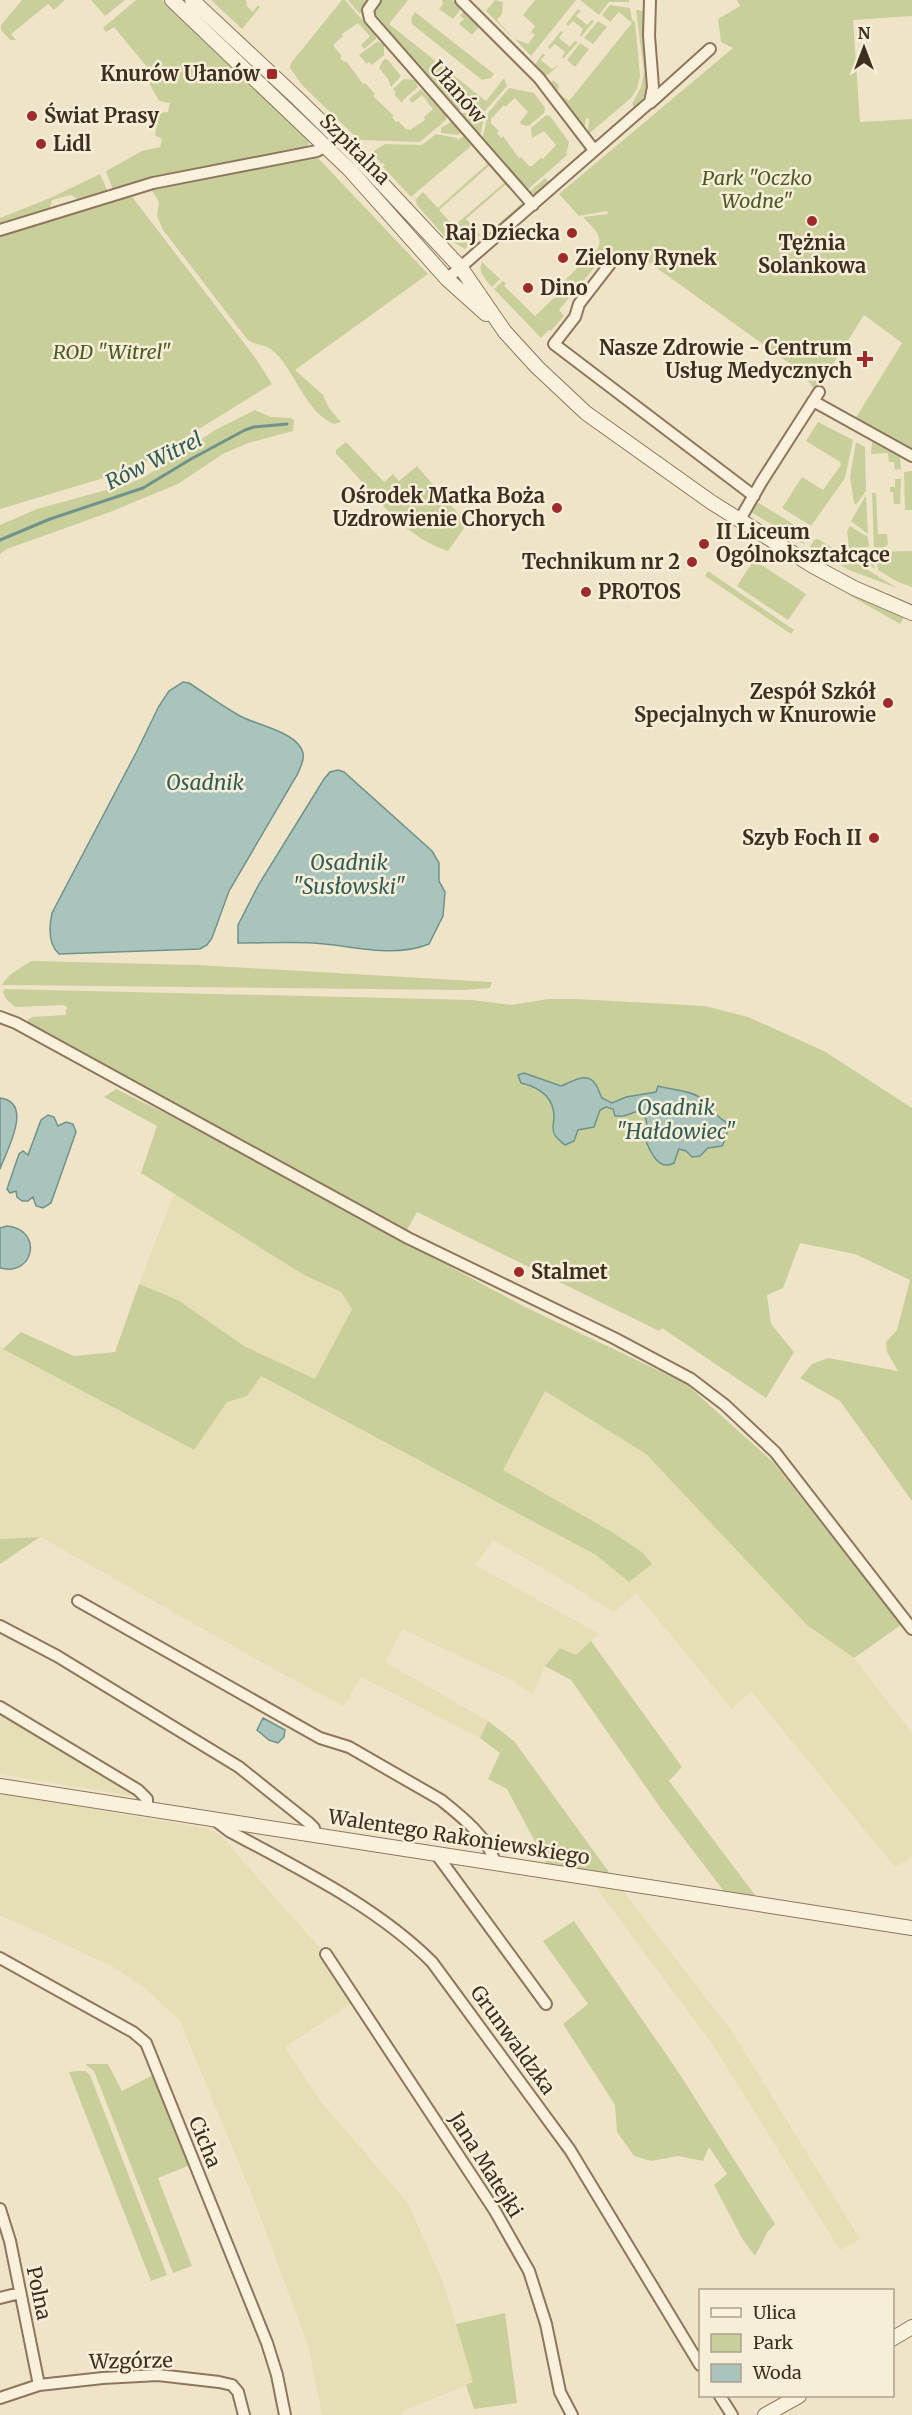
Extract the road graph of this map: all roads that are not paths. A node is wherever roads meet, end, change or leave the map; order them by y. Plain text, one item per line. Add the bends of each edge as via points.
1 (172, 0) edge
2 (192, 0) edge
3 (375, 0) edge
4 (461, 0) edge
5 (650, 0) edge
6 (710, 49) dead end
7 (647, 105) junction
8 (331, 142) junction
9 (594, 150) junction
10 (533, 205) junction
11 (0, 230) edge
12 (613, 260) dead end
13 (461, 268) junction
14 (447, 279) junction
15 (505, 332) junction
16 (912, 456) edge
17 (754, 496) junction
18 (740, 521) junction
19 (885, 600) junction
20 (912, 602) edge
21 (912, 613) edge
22 (0, 1017) edge
23 (78, 1600) dead end
24 (0, 1626) edge
25 (912, 1629) edge
26 (0, 1707) edge
27 (0, 1786) edge
28 (147, 1809) junction
29 (213, 1819) junction
30 (315, 1835) junction
31 (438, 1855) junction
32 (495, 1863) junction
33 (912, 1928) edge
34 (326, 1954) dead end
35 (0, 1958) edge
36 (546, 2004) dead end
37 (0, 2209) edge
38 (20, 2293) junction
39 (0, 2298) edge
40 (912, 2327) edge
41 (894, 2338) edge
42 (699, 2363) edge
43 (39, 2385) junction
44 (721, 2397) edge
45 (797, 2397) edge
46 (0, 2398) edge
47 (244, 2415) edge
48 (285, 2415) edge
49 (572, 2415) edge
50 (732, 2415) edge
51 (765, 2415) edge

1 - 8 street, Szpitalna
2 - 8 street, Szpitalna
3 - 10 street, Ułanów via 368,10 370,19
4 - 9 street via 539,78
5 - 7 street via 653,87
6 - 7 street
7 - 9 street
8 - 11 street via 317,151 153,183
8 - 13 street, Szpitalna
8 - 14 street, Szpitalna
9 - 10 street
10 - 13 street
12 - 17 street via 554,344
13 - 14 street
13 - 15 street, Szpitalna
14 - 15 street, Szpitalna
15 - 18 street, Szpitalna via 586,413
16 - 17 street via 816,396
17 - 18 street
18 - 19 street, Szpitalna via 829,576
19 - 20 street, Szpitalna
19 - 21 street, Szpitalna
22 - 25 street via 408,1238 691,1379 775,1452
23 - 32 street via 310,1733 349,1747 441,1800 487,1844
24 - 30 street via 57,1656 239,1767 309,1823
26 - 28 street via 138,1791 147,1800
27 - 28 street, Walentego Rakoniewskiego
28 - 29 street, Walentego Rakoniewskiego
29 - 30 street, Walentego Rakoniewskiego
29 - 42 street, Grunwaldzka via 340,1893 411,1941 432,1962 570,2150
30 - 31 street, Walentego Rakoniewskiego
31 - 32 street, Walentego Rakoniewskiego
31 - 36 street
32 - 33 street, Walentego Rakoniewskiego
34 - 49 street, Jana Matejki via 495,2211 529,2271 546,2324 560,2392
35 - 48 street, Cicha via 146,2043 267,2343
37 - 38 street, Polna
38 - 39 street
38 - 43 street, Polna
40 - 41 street
43 - 46 street, Wzgórze
43 - 47 street, Wzgórze via 158,2375 224,2382 236,2389
44 - 50 street
45 - 51 street

